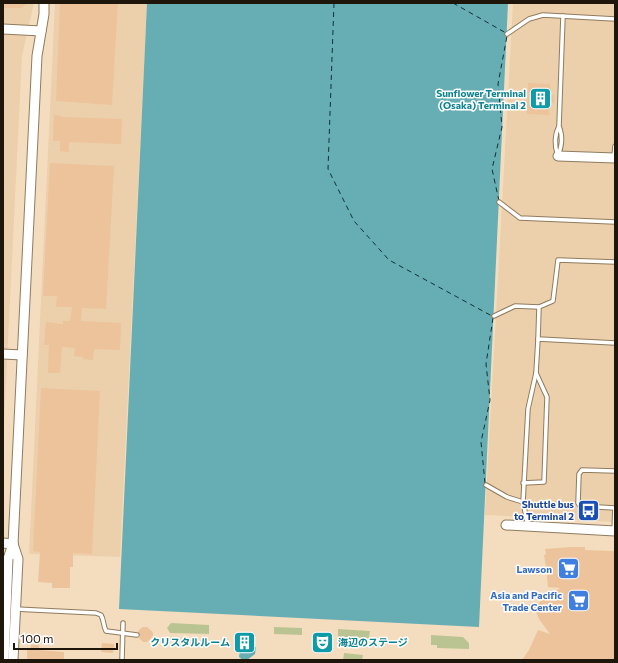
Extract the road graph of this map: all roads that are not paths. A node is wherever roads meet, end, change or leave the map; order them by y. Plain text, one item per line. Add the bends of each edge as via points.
1 (44, 3) edge
2 (563, 16) junction
3 (615, 19) edge
4 (3, 30) edge
5 (41, 31) junction
6 (507, 34) dead end
7 (559, 126) junction
8 (615, 146) edge
9 (558, 156) junction
10 (615, 158) edge
11 (499, 202) dead end
12 (615, 222) edge
13 (615, 262) edge
14 (539, 307) junction
15 (494, 316) dead end
16 (538, 339) junction
17 (615, 343) edge
18 (3, 354) edge
19 (22, 355) junction
20 (536, 373) junction
21 (615, 471) edge
22 (523, 483) junction
23 (486, 485) dead end
24 (523, 502) junction
25 (615, 508) edge
26 (506, 525) dead end
27 (528, 527) junction
28 (614, 531) edge
29 (3, 543) edge
30 (13, 544) junction
31 (11, 608) junction
32 (123, 623) dead end
33 (123, 633) junction
34 (137, 634) dead end
35 (4, 660) edge
36 (13, 660) edge
37 (122, 660) edge

1 - 5 street
2 - 3 lane
2 - 6 lane via 543,15 529,19
2 - 7 lane
4 - 5 street
5 - 19 street via 37,56
7 - 9 lane via 562,134
7 - 9 lane via 555,133
8 - 10 lane
9 - 10 street
11 - 12 lane via 520,218
13 - 14 lane via 558,260 553,301
14 - 15 lane via 515,306
14 - 16 lane
16 - 17 lane
16 - 20 lane
18 - 19 street
19 - 30 street
20 - 22 lane via 528,409
20 - 22 lane via 547,397 544,482
21 - 25 lane via 582,470 579,474 578,503 580,506
22 - 24 lane
23 - 24 lane via 507,497
24 - 27 lane
25 - 28 lane
26 - 27 street
27 - 28 street
29 - 30 street
30 - 31 street via 18,559
31 - 33 lane via 96,613 104,620 106,630
31 - 35 street
31 - 36 street
32 - 33 lane
33 - 34 lane
33 - 37 lane

